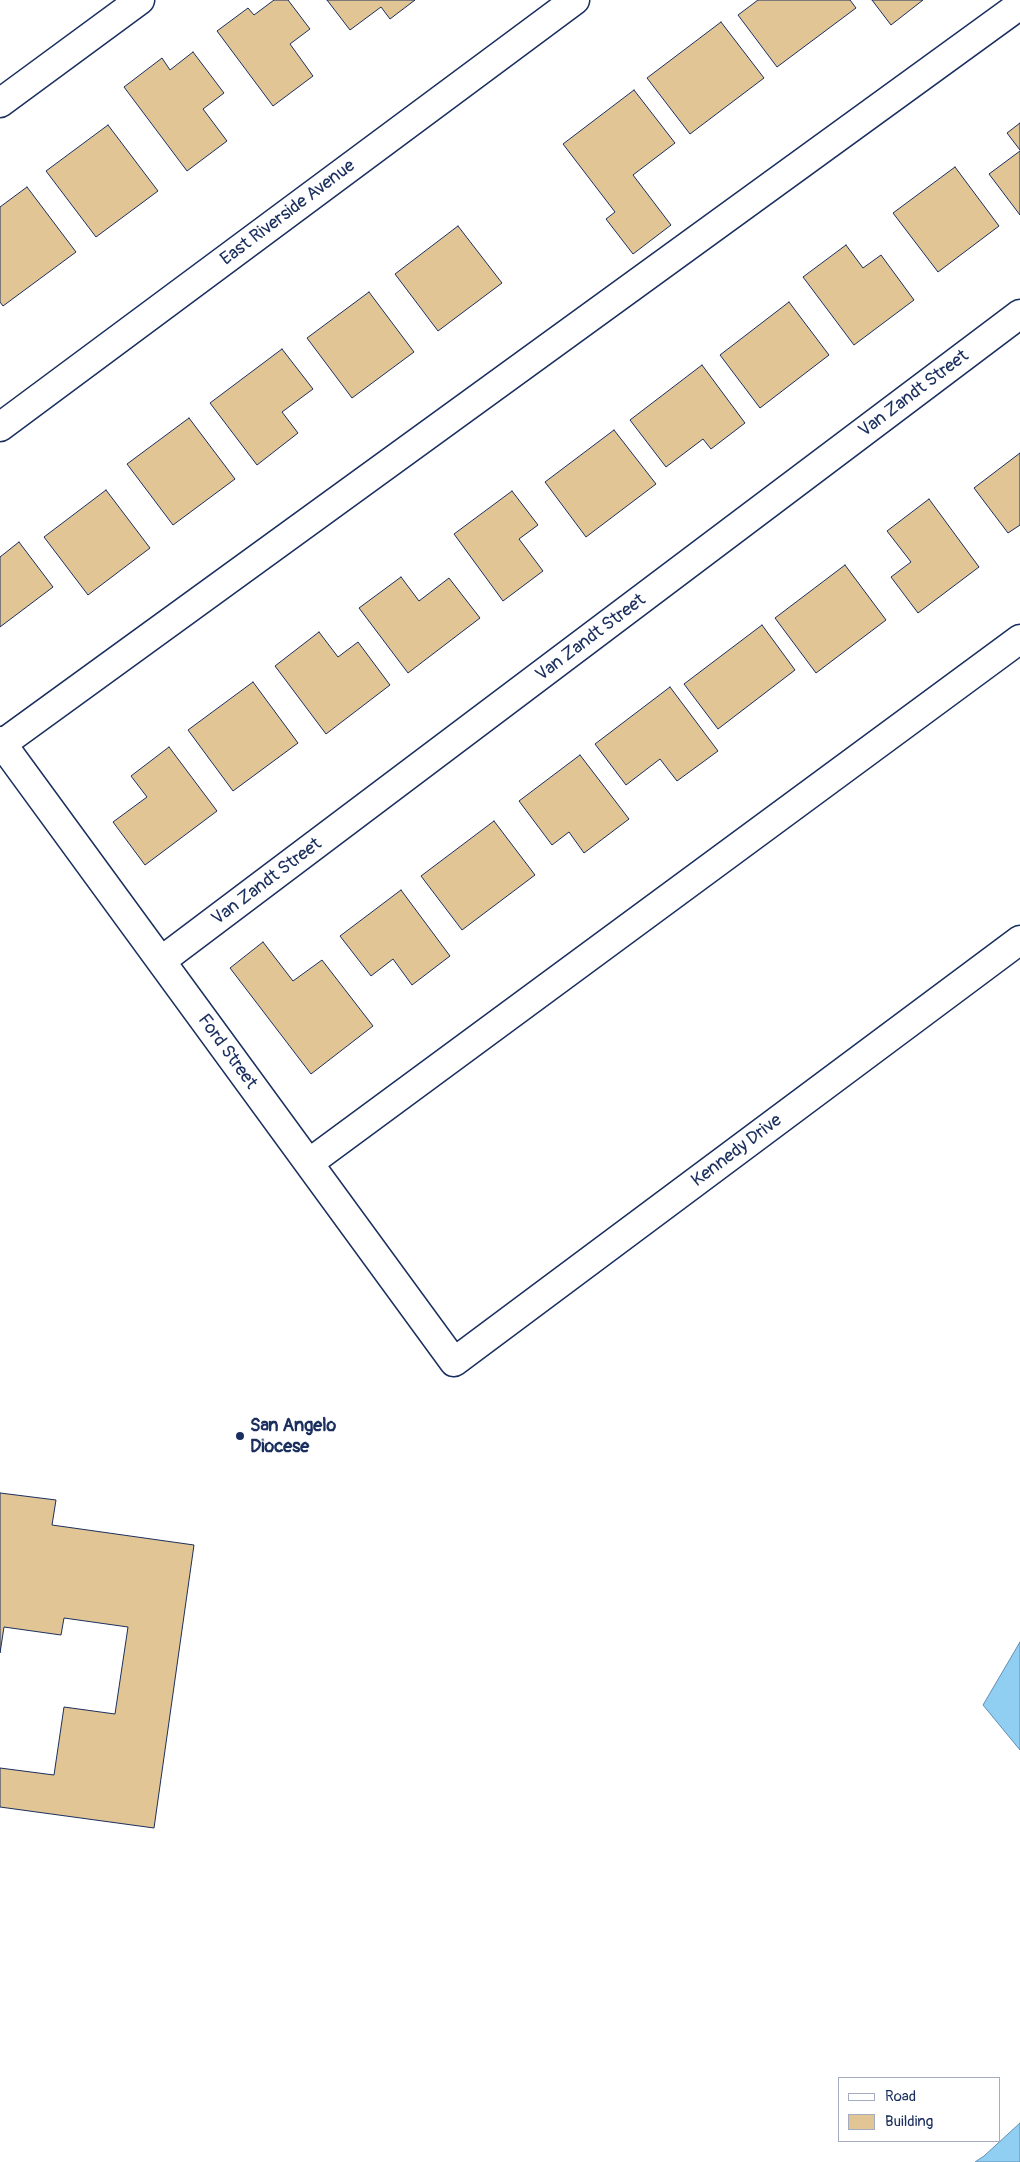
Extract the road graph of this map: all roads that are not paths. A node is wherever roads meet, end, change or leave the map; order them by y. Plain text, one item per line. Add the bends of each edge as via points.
1 (140, 0) edge
2 (576, 0) edge
3 (1020, 5) edge
4 (0, 103) edge
5 (1020, 314) edge
6 (0, 426) edge
7 (1020, 639) edge
8 (1, 742) edge
9 (1020, 940) edge
10 (161, 962) junction
11 (309, 1163) junction
12 (454, 1362) joint

1 - 4 street
2 - 6 street, East Riverside Avenue
3 - 8 street
5 - 10 street, Van Zandt Street
7 - 11 street
8 - 10 street, Ford Street
9 - 12 street, Kennedy Drive
10 - 11 street, Ford Street
11 - 12 street, Ford Street

